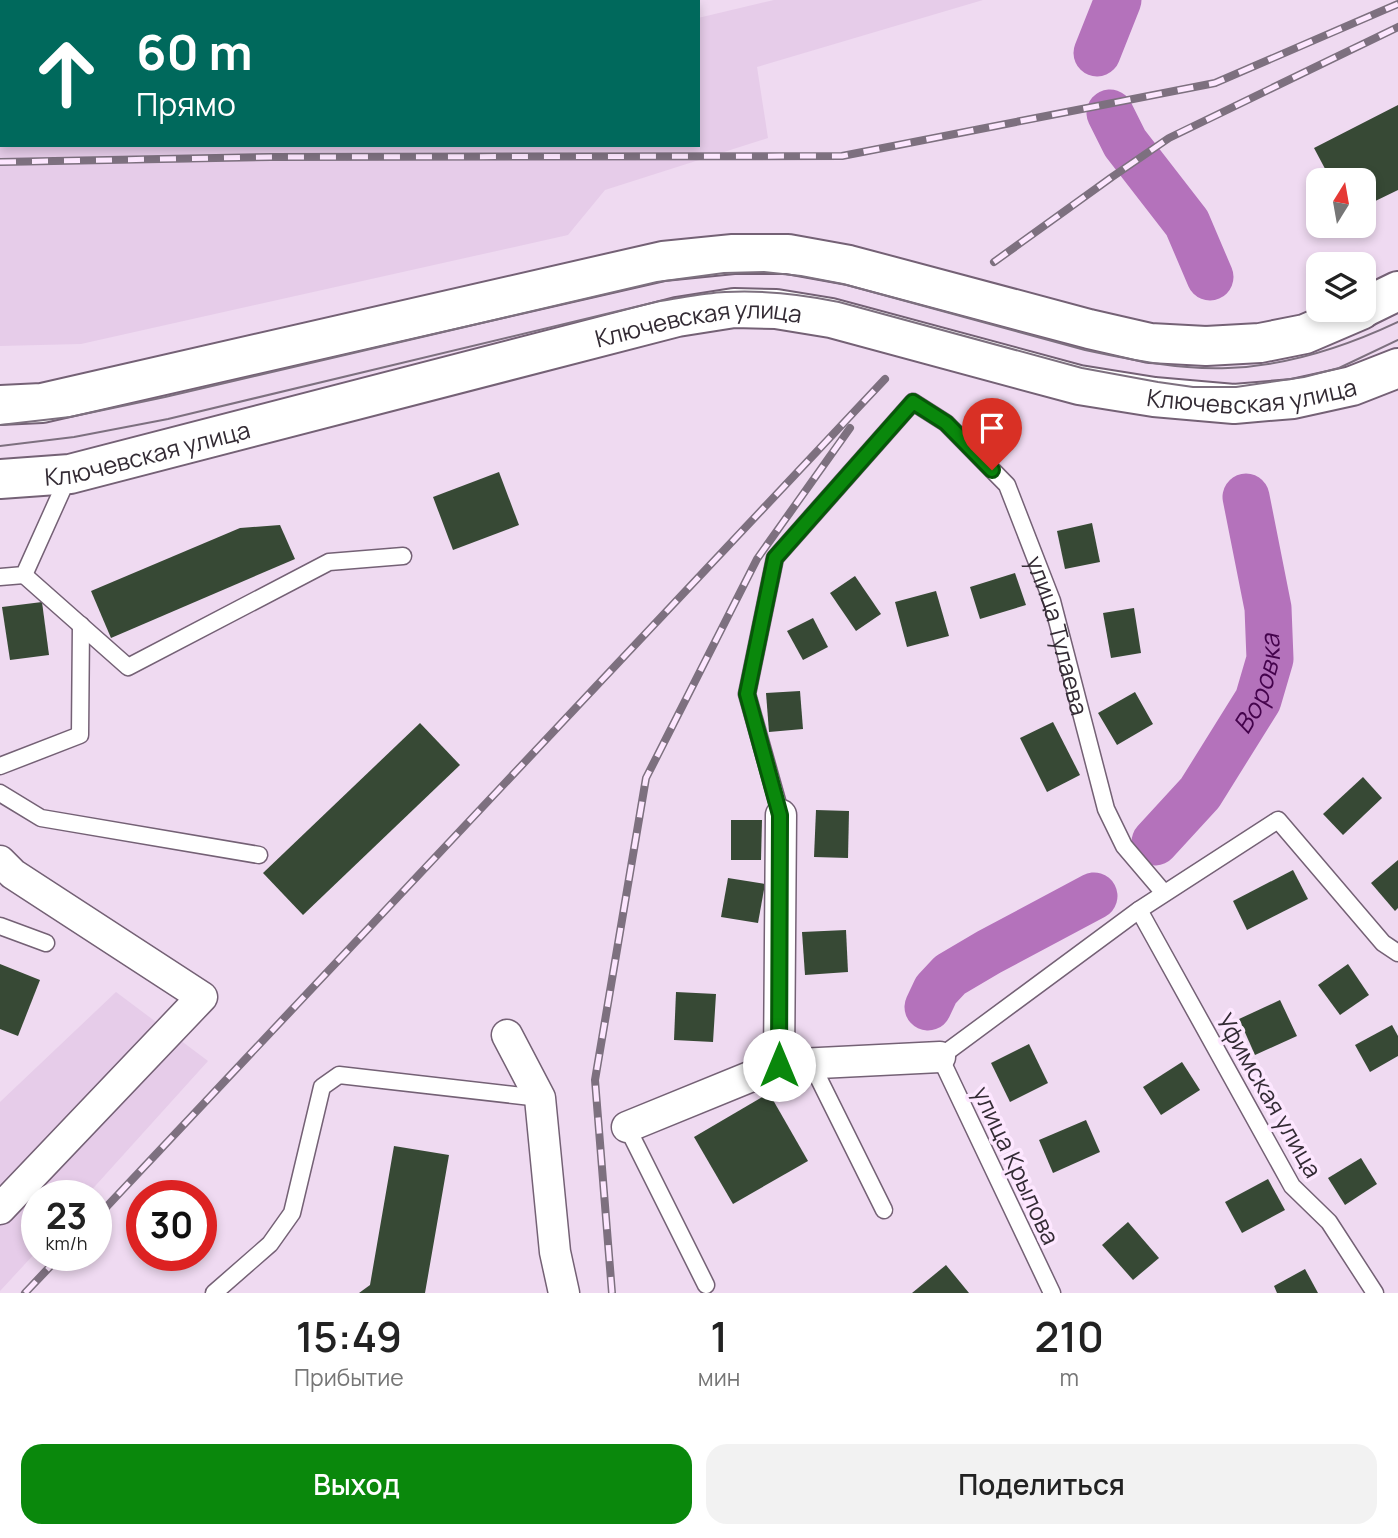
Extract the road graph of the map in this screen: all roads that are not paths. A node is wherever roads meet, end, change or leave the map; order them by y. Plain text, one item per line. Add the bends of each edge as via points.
1 (1398, 291) edge
2 (1376, 302) edge
3 (1332, 322) edge
4 (1398, 368) edge
5 (0, 405) edge
6 (70, 474) junction
7 (0, 479) edge
8 (403, 556) dead end
9 (24, 575) junction
10 (0, 577) edge
11 (81, 625) junction
12 (0, 766) edge
13 (0, 793) edge
14 (780, 815) joint
15 (259, 855) dead end
16 (0, 861) edge
17 (1164, 893) junction
18 (1139, 910) junction
19 (0, 926) edge
20 (46, 943) dead end
21 (1398, 953) edge
22 (507, 1035) dead end
23 (940, 1057) junction
24 (811, 1063) junction
25 (779, 1065) junction
26 (540, 1098) junction
27 (628, 1127) joint
28 (0, 1209) edge
29 (884, 1210) dead end
30 (706, 1284) dead end
31 (214, 1293) edge
32 (564, 1293) edge
33 (1052, 1293) edge
34 (1376, 1293) edge

1 - 2 main road, Ключевская улица
3 - 5 main road, Ключевская улица via 1305,334 1260,343 1150,343 849,265 788,254 733,254 663,261 42,402
4 - 6 main road, Ключевская улица via 1352,386 1293,399 1234,404 1167,398 1079,384 831,318 734,308 677,317
6 - 7 main road, Ключевская улица
6 - 9 lane
8 - 11 lane via 329,562 128,667
9 - 10 lane
9 - 11 lane
11 - 12 lane via 80,735
13 - 15 lane via 41,818
14 - 17 lane, улица Тулаева via 747,694 775,558 913,402 946,423 1007,485 1052,601 1106,809 1124,846
14 - 25 street
16 - 28 street via 13,874 202,997
17 - 18 lane
17 - 21 lane via 1278,820 1383,943
18 - 23 lane
18 - 34 lane, Уфимская улица via 1292,1186 1329,1222
19 - 20 lane
22 - 26 street
23 - 24 street
23 - 33 lane, улица Крылова
24 - 25 street
24 - 29 lane
25 - 27 street
26 - 31 lane via 339,1075 322,1087 292,1213 270,1244
26 - 32 street via 555,1252
27 - 30 lane

